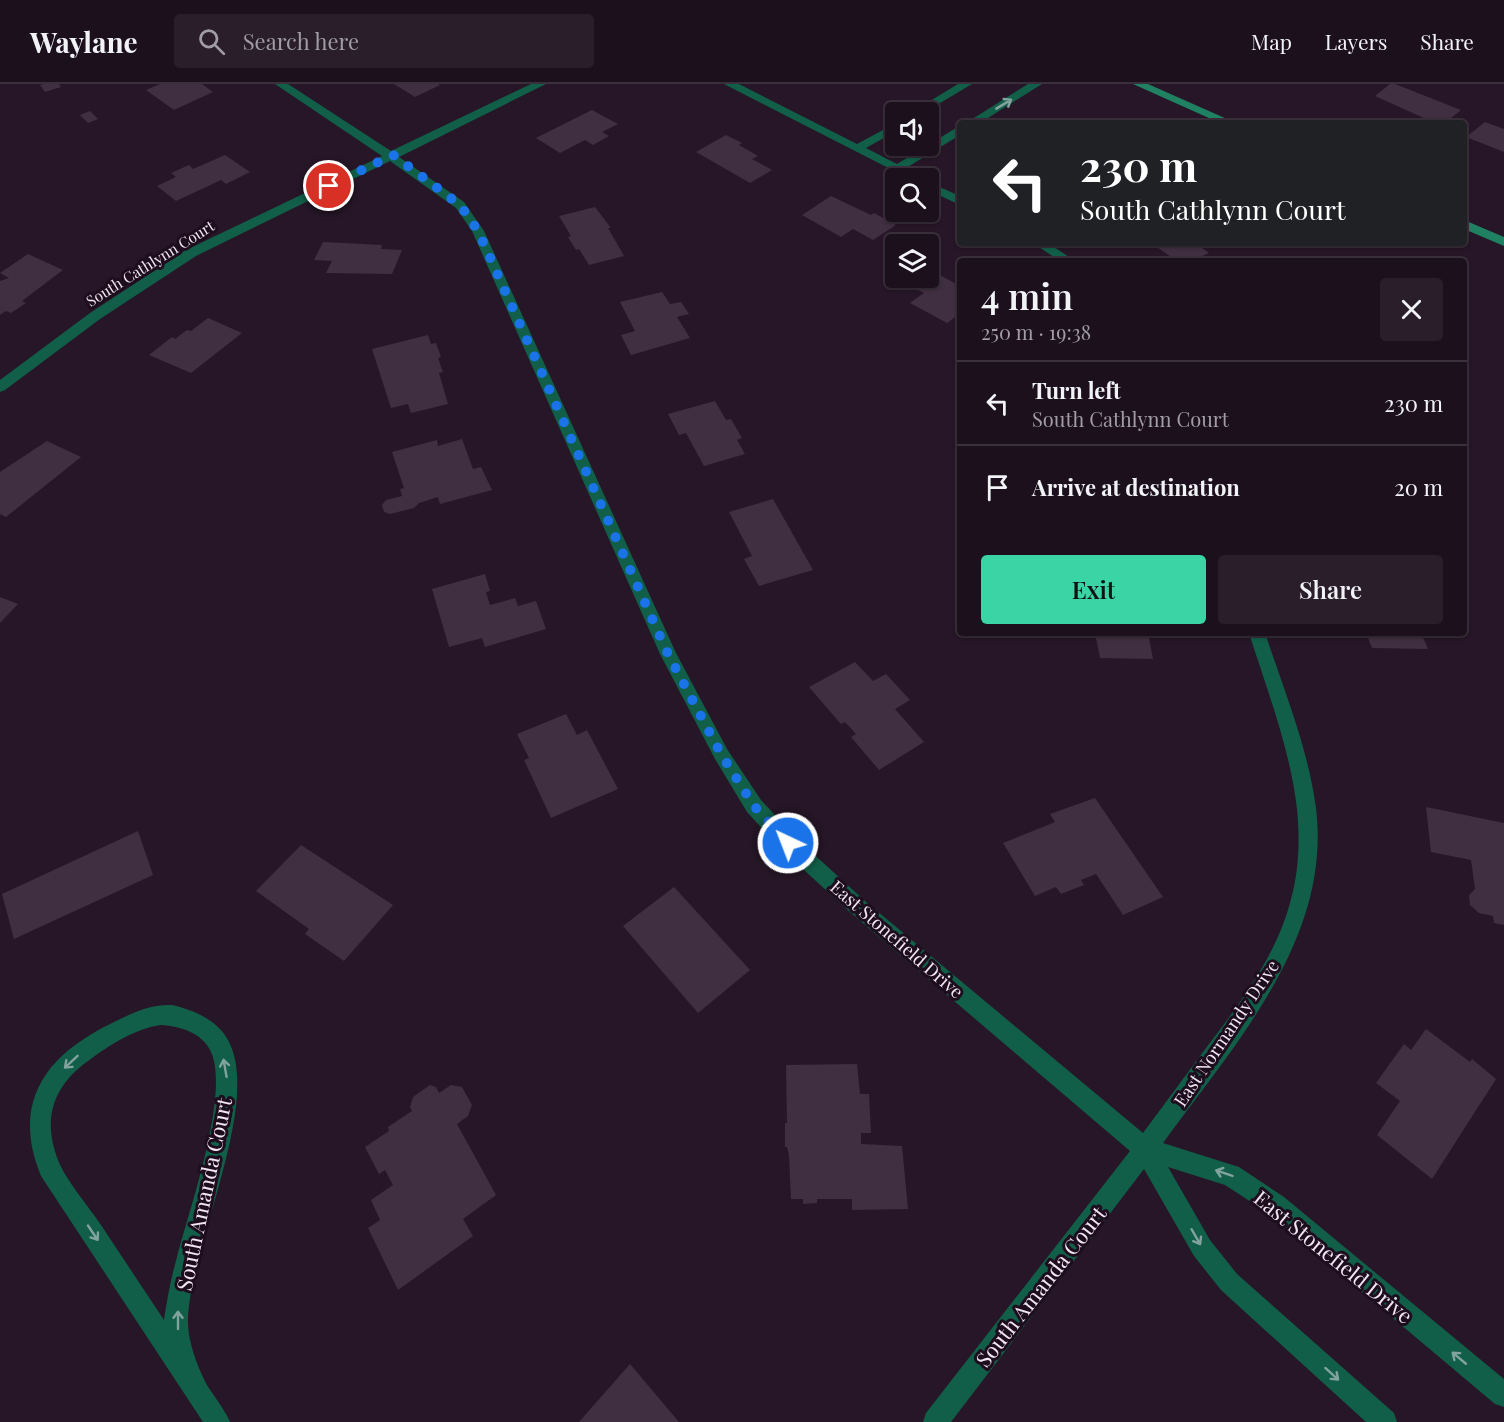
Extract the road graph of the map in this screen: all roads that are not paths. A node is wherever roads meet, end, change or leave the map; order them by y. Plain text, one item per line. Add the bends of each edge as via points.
1 (281, 84) edge
2 (540, 84) edge
3 (730, 84) edge
4 (966, 84) edge
5 (1036, 84) edge
6 (1139, 84) edge
7 (935, 102) edge
8 (977, 120) edge
9 (1223, 120) edge
10 (885, 132) edge
11 (957, 132) edge
12 (858, 148) junction
13 (393, 155) junction
14 (895, 168) edge
15 (899, 168) edge
16 (939, 190) edge
17 (957, 200) edge
18 (1467, 225) edge
19 (1504, 242) edge
20 (1045, 246) edge
21 (1064, 258) edge
22 (0, 387) edge
23 (1258, 636) edge
24 (1145, 1149) junction
25 (190, 1377) junction
26 (1504, 1395) edge
27 (218, 1422) edge
28 (935, 1422) edge
29 (1385, 1422) edge

1 - 13 street, East Stonefield Drive
2 - 13 street, South Cathlynn Court
3 - 12 street
4 - 7 street
8 -> 5 street
6 - 9 street
10 - 12 street
11 - 15 street
12 - 14 street
13 - 22 street, South Cathlynn Court via 191,253 95,316
13 - 24 street, East Stonefield Drive via 460,205 478,231 668,654 721,754 754,806 858,907
16 - 17 street
18 - 19 street
20 - 21 street
23 - 24 street, East Normandy Drive via 1301,773 1309,829 1307,872 1291,933 1263,986
26 -> 24 street, East Stonefield Drive via 1276,1205 1231,1175
24 - 28 street, South Amanda Court
24 -> 29 street, East Stonefield Drive via 1202,1248 1229,1282
25 -> 25 street, South Amanda Court via 176,1321 224,1113 227,1074 221,1049 203,1027 180,1017 151,1016 85,1049 65,1067 51,1084 41,1108 40,1142 49,1168
25 - 27 street, South Amanda Court

